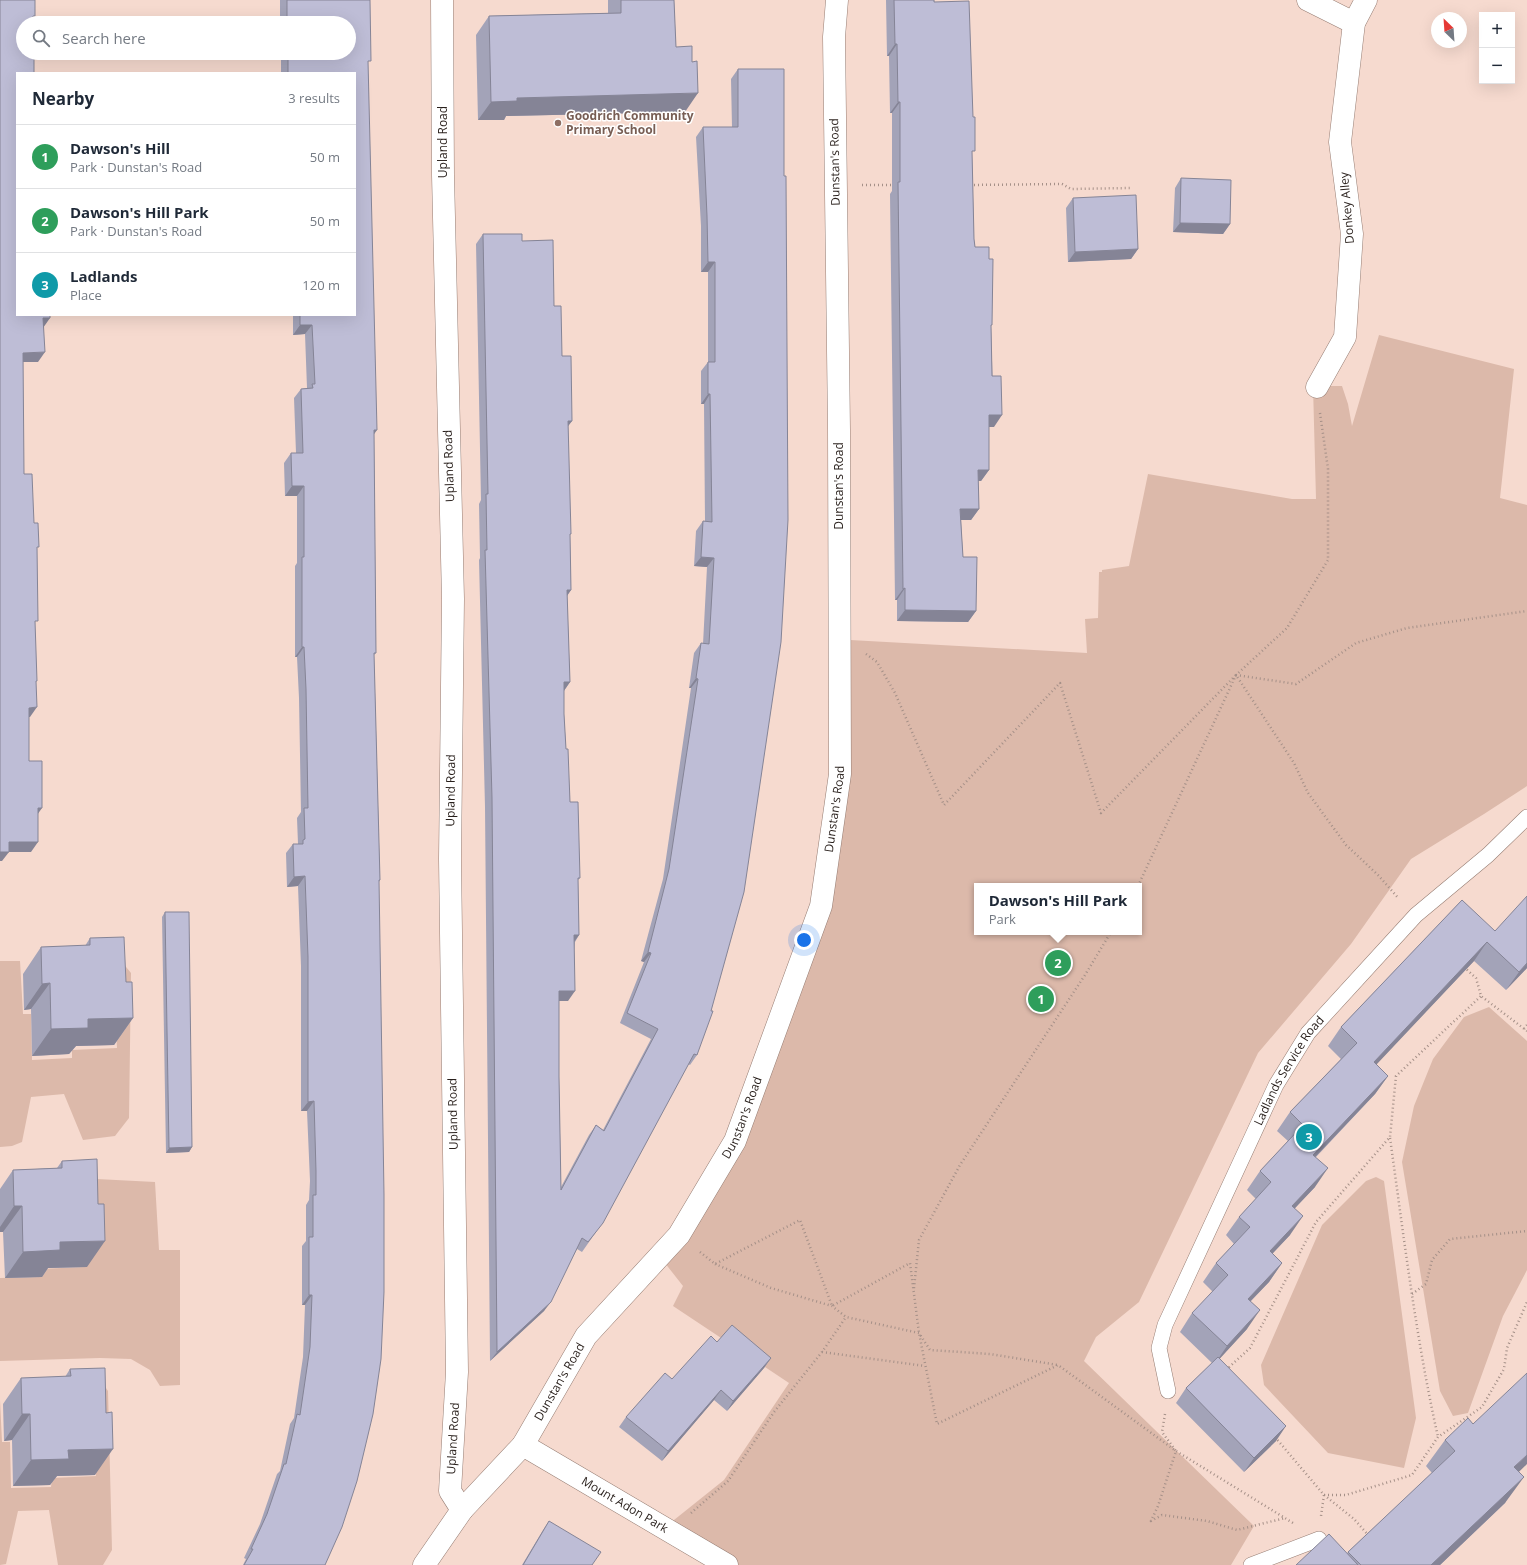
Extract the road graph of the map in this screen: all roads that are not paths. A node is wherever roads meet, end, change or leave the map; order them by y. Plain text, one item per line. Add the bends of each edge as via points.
1 (442, 0) edge
2 (837, 0) edge
3 (1308, 0) edge
4 (1366, 0) edge
5 (1354, 23) junction
6 (1317, 387) road end
7 (1527, 817) edge
8 (1168, 1391) road end
9 (523, 1445) junction
10 (462, 1510) junction
11 (1319, 1539) road end
12 (424, 1565) edge
13 (727, 1565) edge
14 (1251, 1565) edge

1 - 10 street, Upland Road via 443,183 453,598 450,859 457,1372 450,1491
2 - 9 street, Dunstan's Road via 834,37 840,774 821,906 735,1141 679,1235 586,1336
3 - 5 street
4 - 5 street
5 - 6 street, Donkey Alley via 1340,142 1352,234 1345,337
7 - 8 lane, Ladlands Service Road via 1488,855 1416,915 1308,1033 1276,1086 1165,1324 1159,1348
9 - 10 street, Dunstan's Road
9 - 13 street, Mount Adon Park
10 - 12 street
11 - 14 lane

